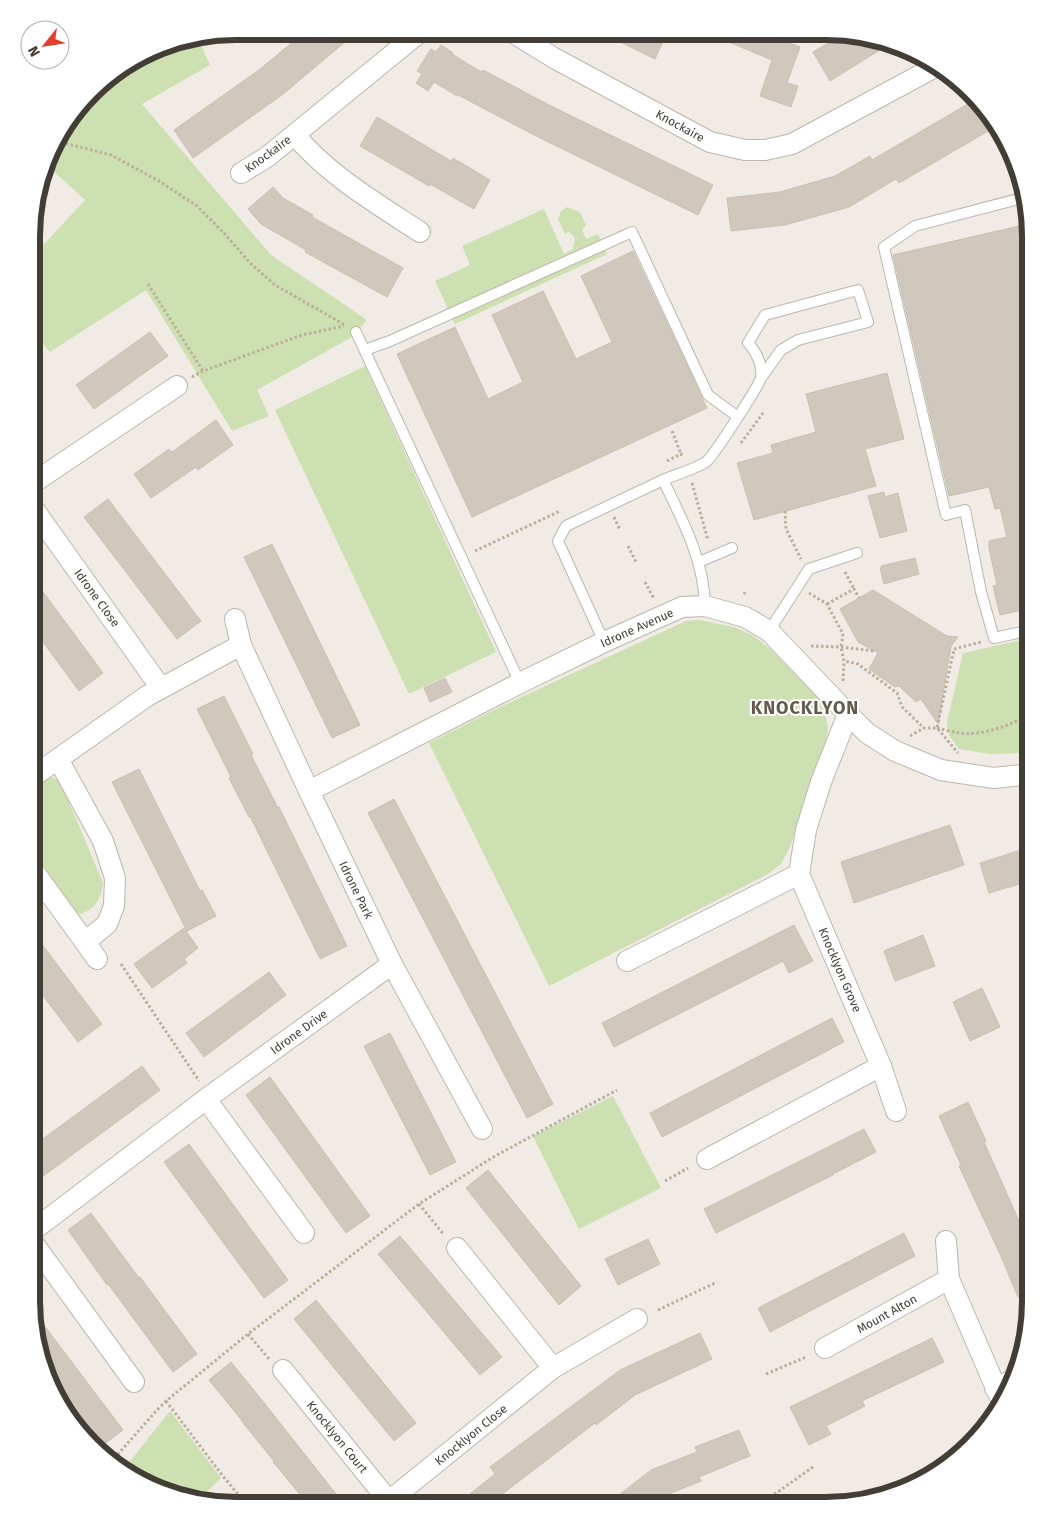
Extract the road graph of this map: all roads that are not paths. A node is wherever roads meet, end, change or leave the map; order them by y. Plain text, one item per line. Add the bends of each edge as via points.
1 (410, 40) edge
2 (525, 40) edge
3 (930, 70) edge
4 (295, 135) junction
5 (241, 173) dead end
6 (1018, 199) edge
7 (420, 232) dead end
8 (356, 332) road end
9 (364, 350) junction
10 (760, 378) junction
11 (184, 382) road end
12 (738, 417) junction
13 (40, 478) edge
14 (663, 480) junction
15 (40, 519) edge
16 (732, 548) dead end
17 (856, 553) dead end
18 (699, 562) junction
19 (705, 606) junction
20 (235, 619) dead end
21 (769, 631) junction
22 (1022, 632) edge
23 (604, 642) junction
24 (241, 646) junction
25 (520, 683) junction
26 (161, 688) junction
27 (848, 714) junction
28 (58, 759) junction
29 (40, 771) edge
30 (1022, 775) edge
31 (308, 791) junction
32 (798, 874) junction
33 (40, 880) edge
34 (85, 942) junction
35 (97, 958) dead end
36 (627, 961) dead end
37 (392, 964) junction
38 (881, 1066) junction
39 (203, 1090) junction
40 (896, 1111) dead end
41 (482, 1129) dead end
42 (707, 1159) dead end
43 (40, 1225) edge
44 (304, 1233) dead end
45 (946, 1241) dead end
46 (452, 1243) road end
47 (40, 1252) edge
48 (949, 1279) junction
49 (638, 1319) dead end
50 (825, 1348) dead end
51 (277, 1366) road end
52 (553, 1368) junction
53 (134, 1382) dead end
54 (1002, 1386) edge
55 (385, 1497) edge
56 (397, 1497) edge

1 - 4 street, Knockaire
2 - 3 street, Knockaire via 710,142 745,150 792,144
4 - 5 street, Knockaire
4 - 7 street, Knockaire via 310,153 361,193
6 - 22 lane via 915,226 884,246 946,515 966,510 981,592 994,638
8 - 9 lane
9 - 12 lane via 632,232 708,395
9 - 25 lane
10 - 10 lane via 755,350 748,343 765,315 858,290 868,322 798,340 781,350
10 - 12 lane
11 - 13 street
12 - 14 lane via 707,461
14 - 18 lane
14 - 23 lane via 566,526 558,540
15 - 26 street, Idrone Close
16 - 18 lane
17 - 21 lane via 809,569
18 - 19 lane
19 - 21 street, Idrone Avenue via 745,617
19 - 23 street, Idrone Avenue via 682,607
20 - 24 street, Idrone Park
21 - 27 street, Idrone Avenue
23 - 25 street, Idrone Avenue
24 - 26 street
24 - 31 street, Idrone Park
25 - 31 street, Idrone Avenue
26 - 28 street
27 - 30 street, Idrone Avenue via 867,733 895,750 941,770 994,778
27 - 32 street via 806,830
28 - 29 street
28 - 34 street via 103,842 115,878 114,906 107,924
31 - 37 street, Idrone Park
32 - 36 street
32 - 38 street, Knocklyon Grove
33 - 34 street
34 - 35 street
37 - 39 street, Idrone Drive
37 - 41 street, Idrone Park
38 - 40 street, Knocklyon Grove
38 - 42 street
39 - 43 street, Idrone Drive
39 - 44 street
45 - 48 street
46 - 52 street
47 - 53 street
48 - 50 street, Mount Alton
48 - 54 street
49 - 52 street, Knocklyon Close
51 - 55 street, Knocklyon Court
52 - 56 street, Knocklyon Close

